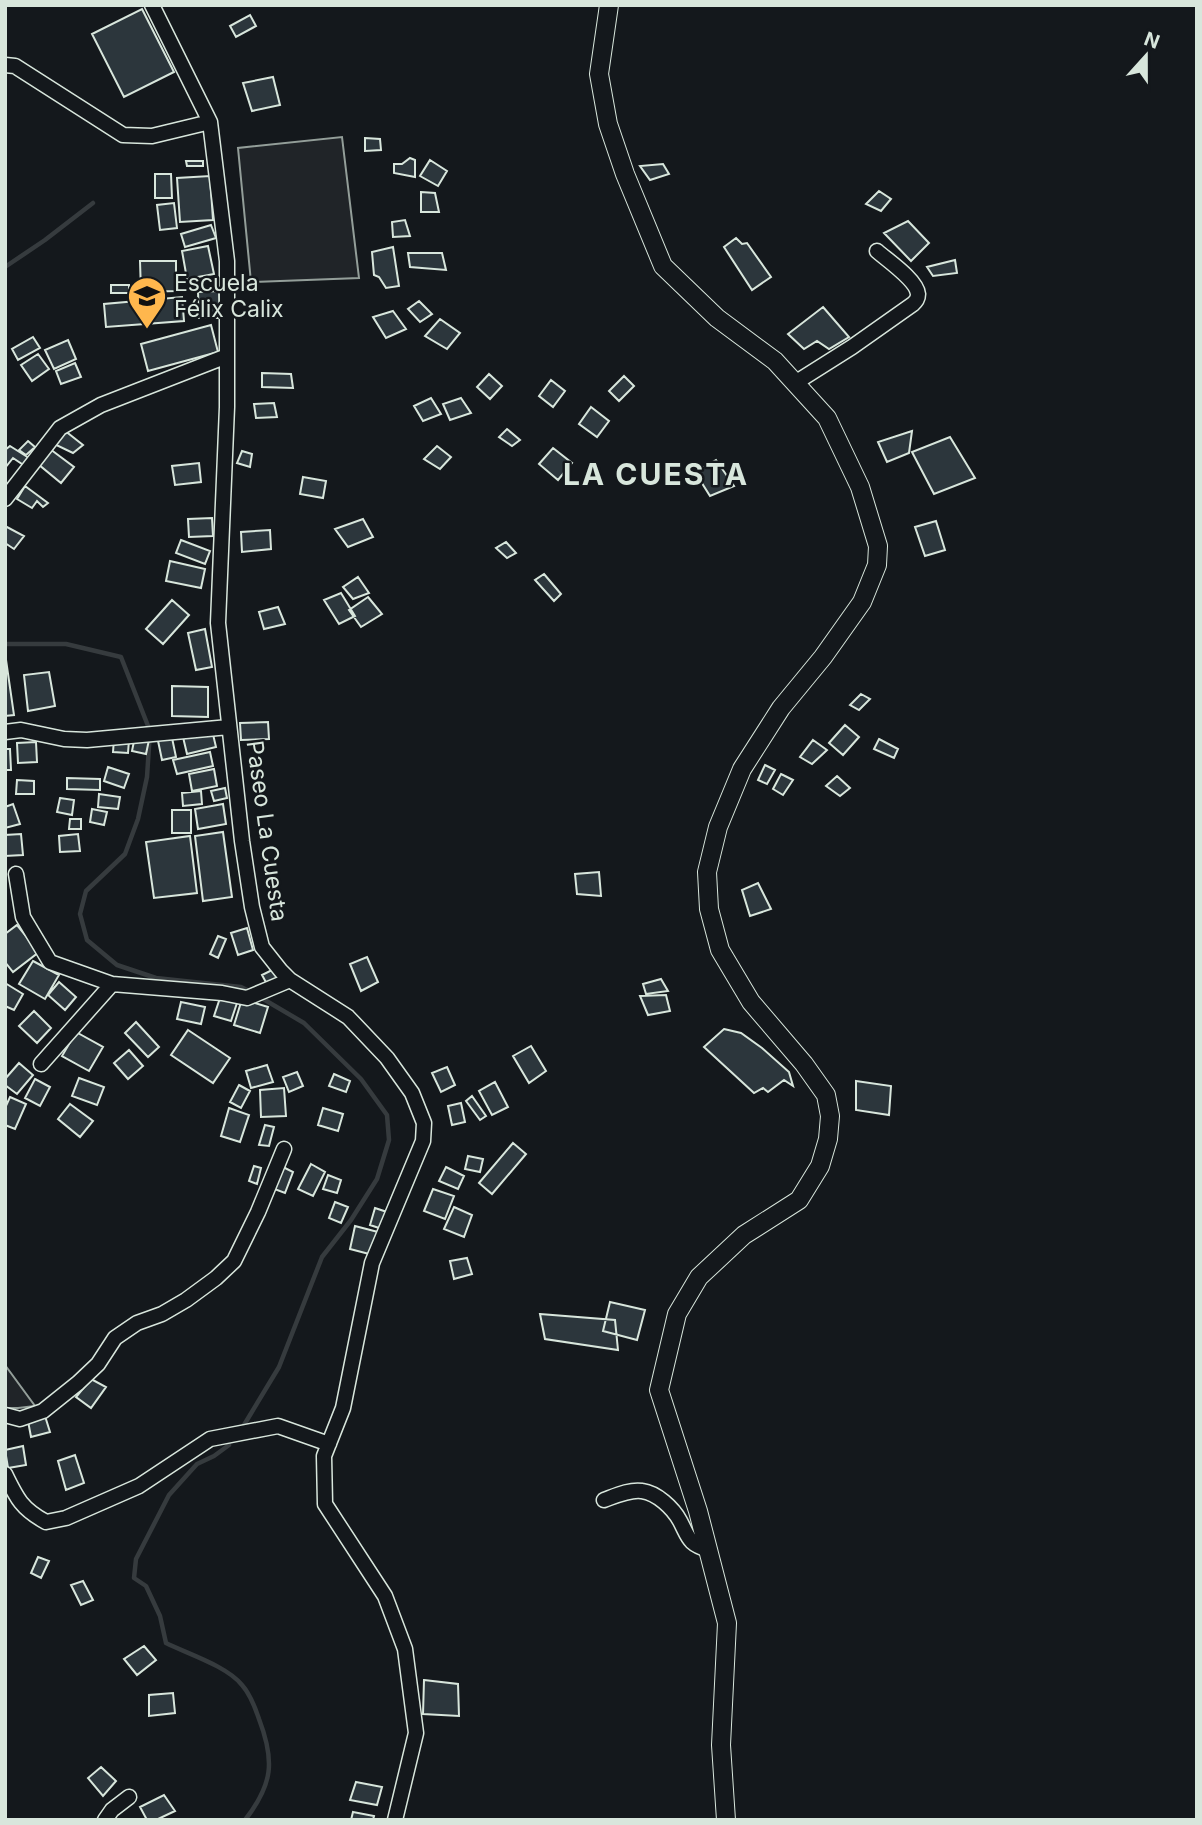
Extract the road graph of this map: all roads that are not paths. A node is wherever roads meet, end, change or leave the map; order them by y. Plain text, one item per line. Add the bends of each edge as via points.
1 (152, 5) edge
2 (609, 5) edge
3 (5, 65) edge
4 (210, 122) junction
5 (877, 251) dead end
6 (227, 356) junction
7 (795, 383) junction
8 (5, 499) edge
9 (229, 727) junction
10 (5, 732) edge
11 (16, 874) dead end
12 (290, 980) junction
13 (111, 984) junction
14 (41, 1064) dead end
15 (284, 1149) dead end
16 (5, 1415) edge
17 (329, 1444) junction
18 (5, 1474) edge
19 (604, 1500) dead end
20 (709, 1550) junction
21 (129, 1797) dead end
22 (105, 1820) edge
23 (395, 1820) edge
24 (726, 1820) edge

1 - 4 street, Paseo La Cuesta
2 - 7 street via 599,74 608,124 663,266
3 - 4 street via 15,66 122,135 152,136
4 - 6 street, Paseo La Cuesta via 227,261
5 - 7 street via 908,277 918,298
6 - 8 street via 101,405 61,428
6 - 9 street, Paseo La Cuesta via 218,623
7 - 20 street via 827,418 860,487 878,546 877,565 863,602 781,708 742,769 718,827 707,872 709,909 720,950 751,1002 826,1095 830,1116 820,1166 799,1200 744,1235 699,1277 677,1314 659,1390
9 - 10 street via 87,740 21,730
9 - 12 street, Paseo La Cuesta via 252,907 262,947
11 - 13 street via 23,917 50,962
12 - 13 street via 247,998
12 - 17 street, Paseo La Cuesta via 348,1017 387,1058 412,1093 424,1124 423,1141 372,1263 342,1408
13 - 14 street
15 - 16 street via 234,1261 186,1300 115,1338 98,1364 43,1411 20,1419
17 - 18 street via 278,1426 210,1439 139,1486 46,1522 30,1514 17,1499
17 - 23 street, Paseo La Cuesta via 324,1457 325,1504 385,1596 405,1648 416,1733
19 - 20 street via 642,1490 660,1498 678,1516 695,1546
20 - 24 street via 727,1623 721,1745
21 - 22 street

